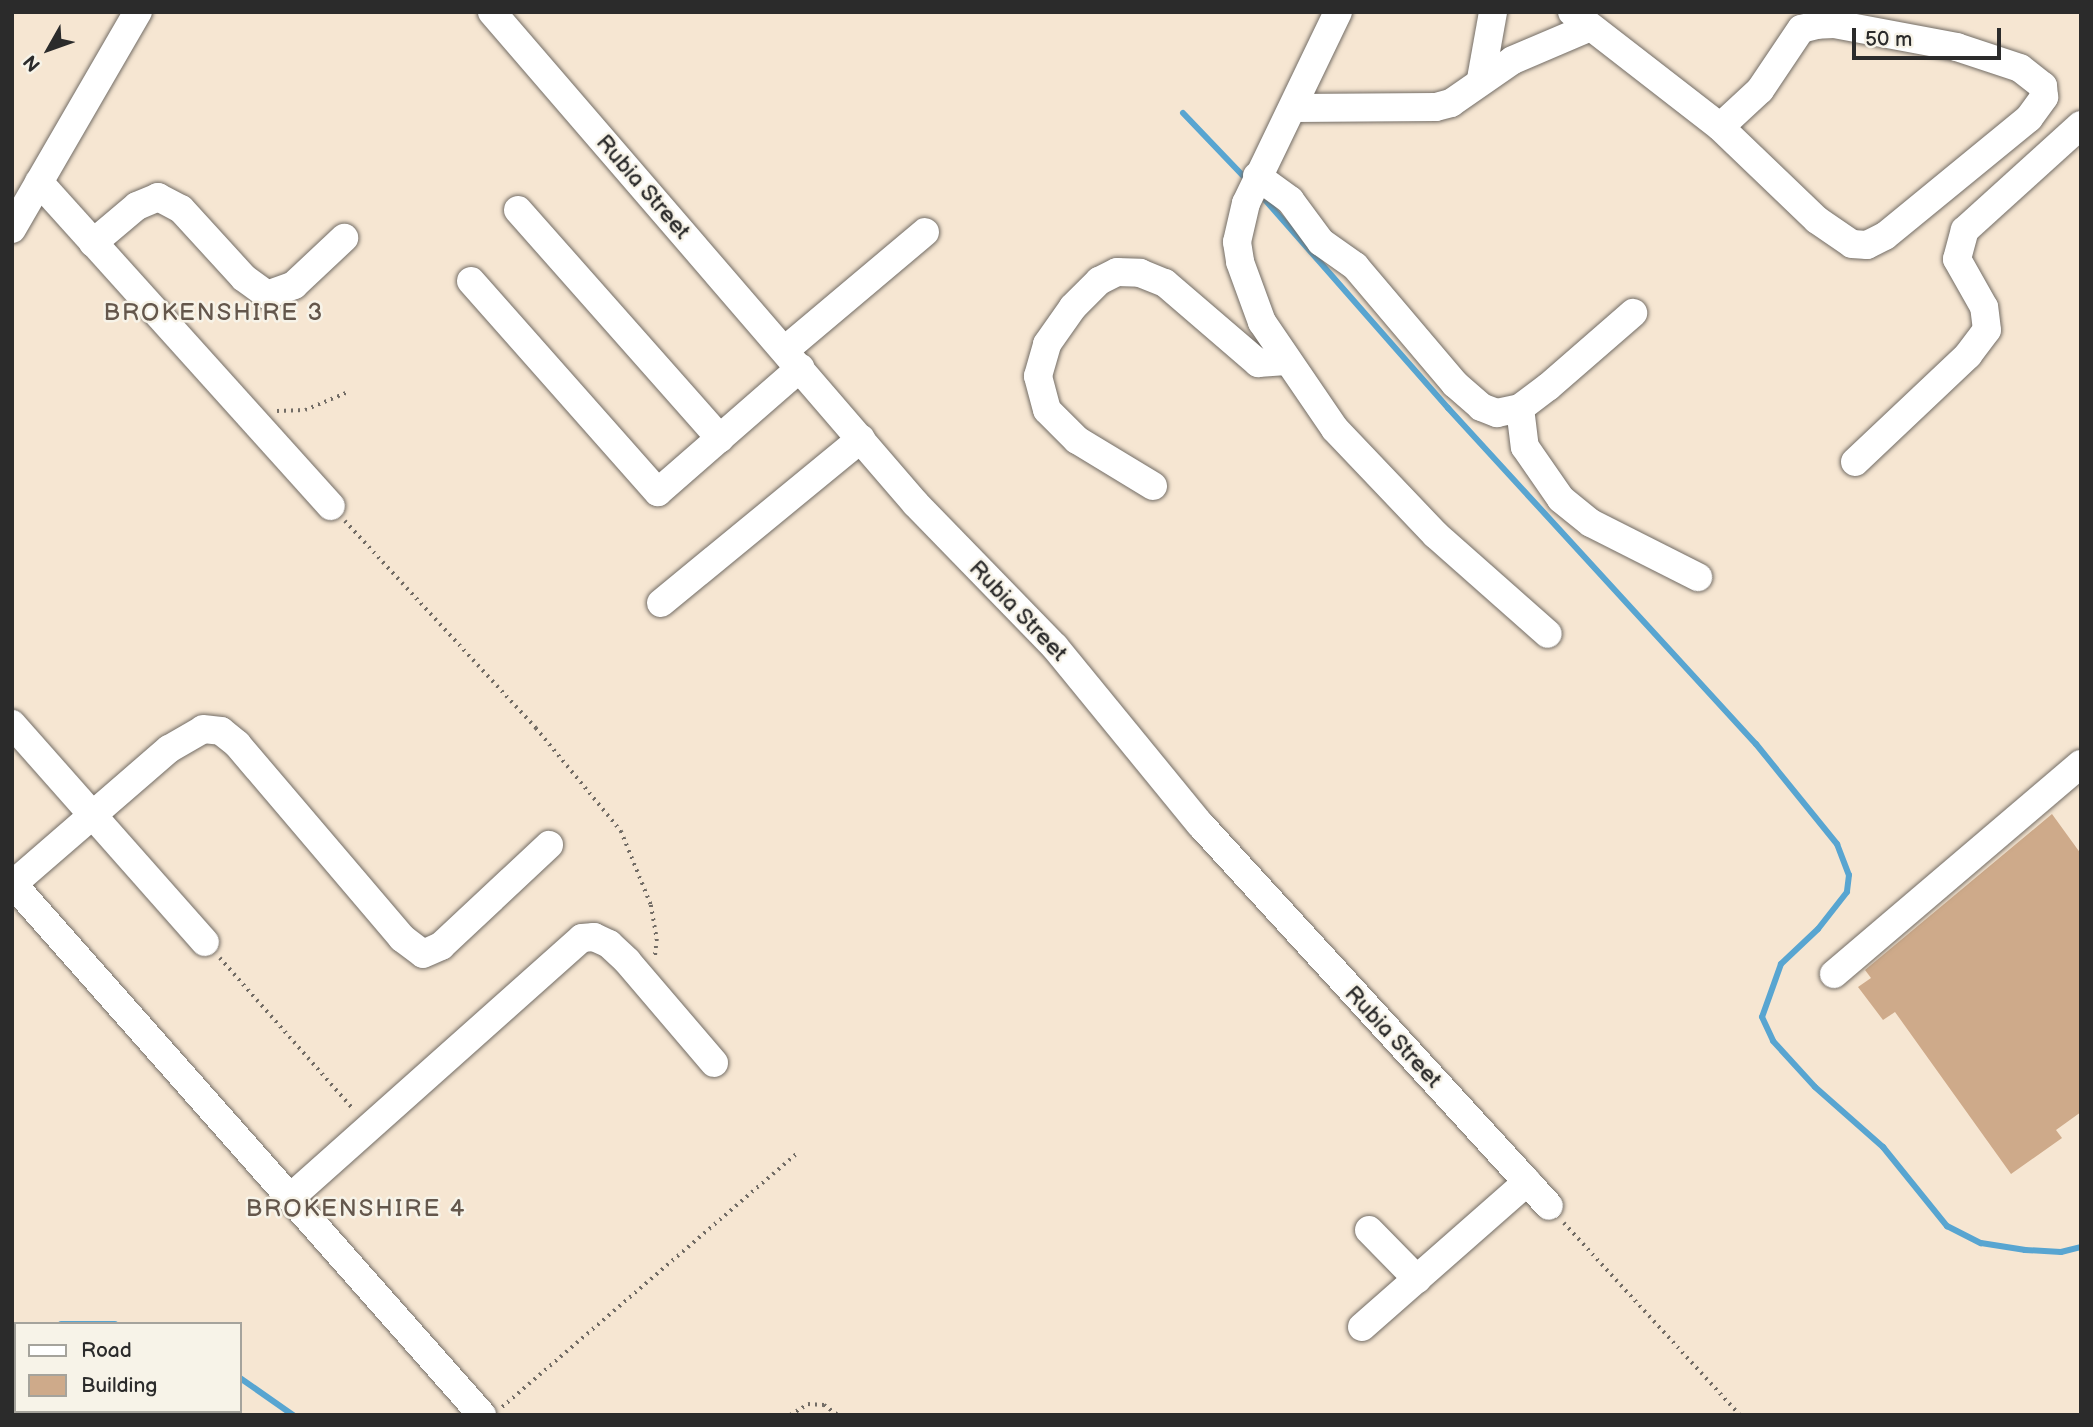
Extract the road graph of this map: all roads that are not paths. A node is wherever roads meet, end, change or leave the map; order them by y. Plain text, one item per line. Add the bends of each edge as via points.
1 (138, 12) edge
2 (492, 12) edge
3 (1338, 12) edge
4 (1493, 12) edge
5 (1580, 20) edge
6 (1481, 79) junction
7 (1296, 108) junction
8 (2081, 125) edge
9 (1720, 127) junction
10 (1257, 176) junction
11 (40, 182) junction
12 (518, 210) dead end
13 (12, 229) edge
14 (925, 232) dead end
15 (344, 238) dead end
16 (93, 243) junction
17 (471, 281) dead end
18 (1633, 313) dead end
19 (792, 359) junction
20 (1286, 361) junction
21 (1520, 408) junction
22 (720, 438) junction
23 (860, 439) junction
24 (1855, 462) dead end
25 (1153, 486) dead end
26 (331, 506) road end
27 (1698, 577) dead end
28 (661, 603) dead end
29 (1548, 634) dead end
30 (12, 724) edge
31 (2077, 777) edge
32 (93, 814) junction
33 (549, 845) dead end
34 (12, 884) edge
35 (205, 942) road end
36 (1834, 974) dead end
37 (715, 1063) dead end
38 (1527, 1182) junction
39 (290, 1198) junction
40 (1549, 1206) road end
41 (1369, 1230) dead end
42 (1417, 1279) junction
43 (1362, 1327) dead end
44 (482, 1415) edge

1 - 11 street
2 - 19 street, Rubia Street
3 - 7 street
4 - 6 street
5 - 6 street
5 - 9 street
6 - 7 street via 1451,103 1436,107
7 - 10 street
8 - 24 street via 1965,230 1957,259 1984,307 1987,330 1968,355
9 - 9 street via 1760,90 1801,29 1816,24 1957,47 2020,68 2043,86 2044,97 2029,118 1885,236 1867,245 1836,237
10 - 20 street via 1239,222 1240,262 1262,322
10 - 21 street via 1290,200 1321,242 1355,266 1405,330 1481,407 1497,413
11 - 13 street
11 - 16 street
12 - 22 street
14 - 19 street
15 - 16 street via 293,285 267,295 244,278 181,209 158,197 137,205
16 - 26 street
17 - 22 street via 658,492
18 - 21 street
19 - 22 street
19 - 23 street, Rubia Street
20 - 25 street via 1258,363 1165,284 1140,273 1117,272 1099,281 1073,307 1047,344 1038,376 1047,410 1077,440
20 - 29 street via 1335,429 1436,536
21 - 27 street via 1525,447 1561,499 1591,523
23 - 28 street
23 - 38 street, Rubia Street via 957,548 1055,647 1200,824
30 - 32 street
31 - 36 street
32 - 33 street via 187,734 203,729 221,731 402,938 423,954 441,946
32 - 34 street
32 - 35 street
34 - 39 street
37 - 39 street via 609,944 594,937 582,938
38 - 40 street, Rubia Street
38 - 42 street
39 - 44 street
41 - 42 street
42 - 43 street

